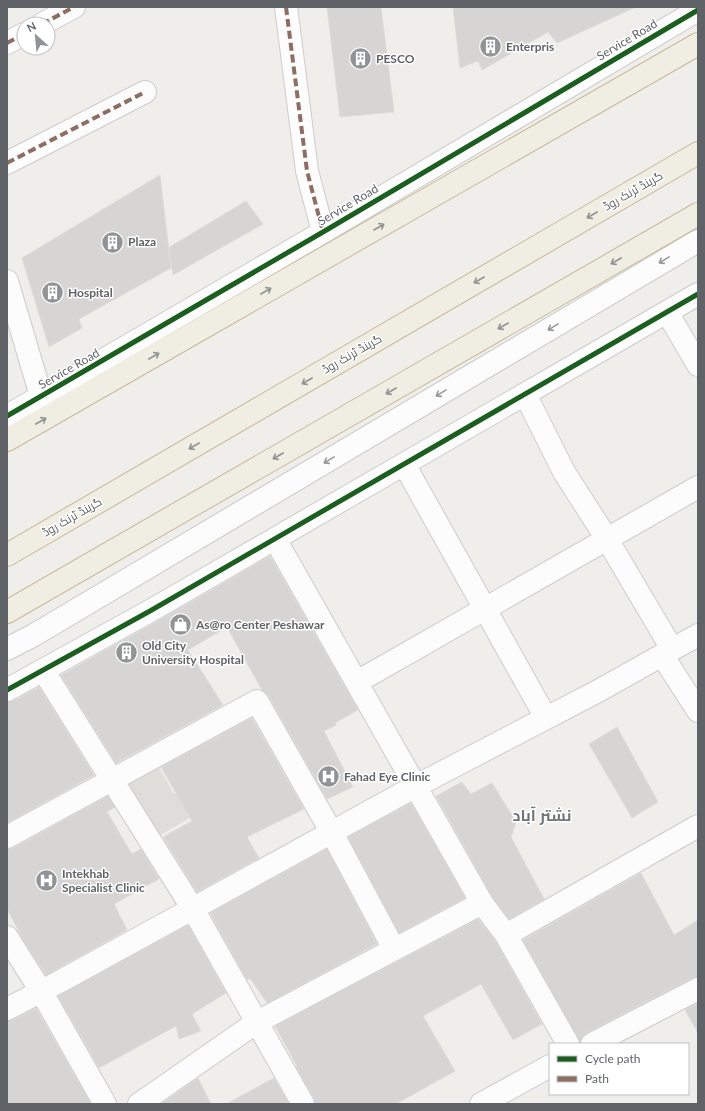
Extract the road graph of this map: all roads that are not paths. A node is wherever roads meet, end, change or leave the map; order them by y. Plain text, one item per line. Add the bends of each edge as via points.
1 (74, 7) edge
2 (286, 7) edge
3 (698, 10) edge
4 (56, 17) edge
5 (16, 38) edge
6 (7, 43) edge
7 (698, 44) edge
8 (145, 92) dead end
9 (698, 153) edge
10 (7, 163) edge
11 (698, 214) edge
12 (323, 232) junction
13 (698, 240) edge
14 (7, 281) edge
15 (698, 294) edge
16 (667, 312) junction
17 (698, 365) edge
18 (525, 394) junction
19 (41, 396) junction
20 (7, 416) edge
21 (7, 440) edge
22 (404, 464) junction
23 (698, 487) edge
24 (275, 539) junction
25 (607, 539) junction
26 (7, 555) edge
27 (485, 608) junction
28 (7, 612) edge
29 (698, 635) edge
30 (7, 650) edge
31 (667, 652) junction
32 (42, 670) junction
33 (357, 682) junction
34 (7, 690) edge
35 (698, 711) edge
36 (546, 718) junction
37 (112, 780) junction
38 (416, 786) junction
39 (698, 826) edge
40 (332, 833) junction
41 (7, 837) edge
42 (482, 903) junction
43 (193, 909) junction
44 (506, 935) junction
45 (7, 937) edge
46 (394, 949) junction
47 (698, 989) edge
48 (41, 991) junction
49 (7, 1009) edge
50 (257, 1022) junction
51 (567, 1043) edge
52 (594, 1043) edge
53 (549, 1067) edge
54 (105, 1104) edge
55 (139, 1104) edge
56 (303, 1104) edge
57 (481, 1104) edge

1 - 4 street
2 - 12 street via 307,171
3 - 12 street, Service Road
5 - 6 street
21 -> 7 highway
8 - 10 street
9 -> 26 highway, گرینڈ ٹرنک روڈ
11 -> 28 highway
12 - 19 street, Service Road
13 -> 30 street
14 - 19 street
15 - 16 street
16 - 17 street
16 - 18 street
18 - 22 street
18 - 25 street via 564,472
19 - 20 street, Service Road
22 - 24 street
22 - 27 street
23 - 25 street
24 - 32 street
24 - 33 street
25 - 27 street
25 - 31 street
27 - 33 street
27 - 36 street
29 - 31 street
31 - 35 street
31 - 36 street
32 - 34 street
32 - 37 street
33 - 38 street
36 - 38 street
37 - 40 street via 257,701
37 - 41 street
37 - 43 street
38 - 40 street
38 - 42 street
39 - 44 street
40 - 43 street
40 - 46 street
42 - 44 street
42 - 46 street
43 - 48 street
43 - 50 street
44 - 51 street
45 - 48 street
46 - 50 street
47 - 52 street
48 - 49 street
48 - 54 street
50 - 55 street
50 - 56 street
53 - 57 street

